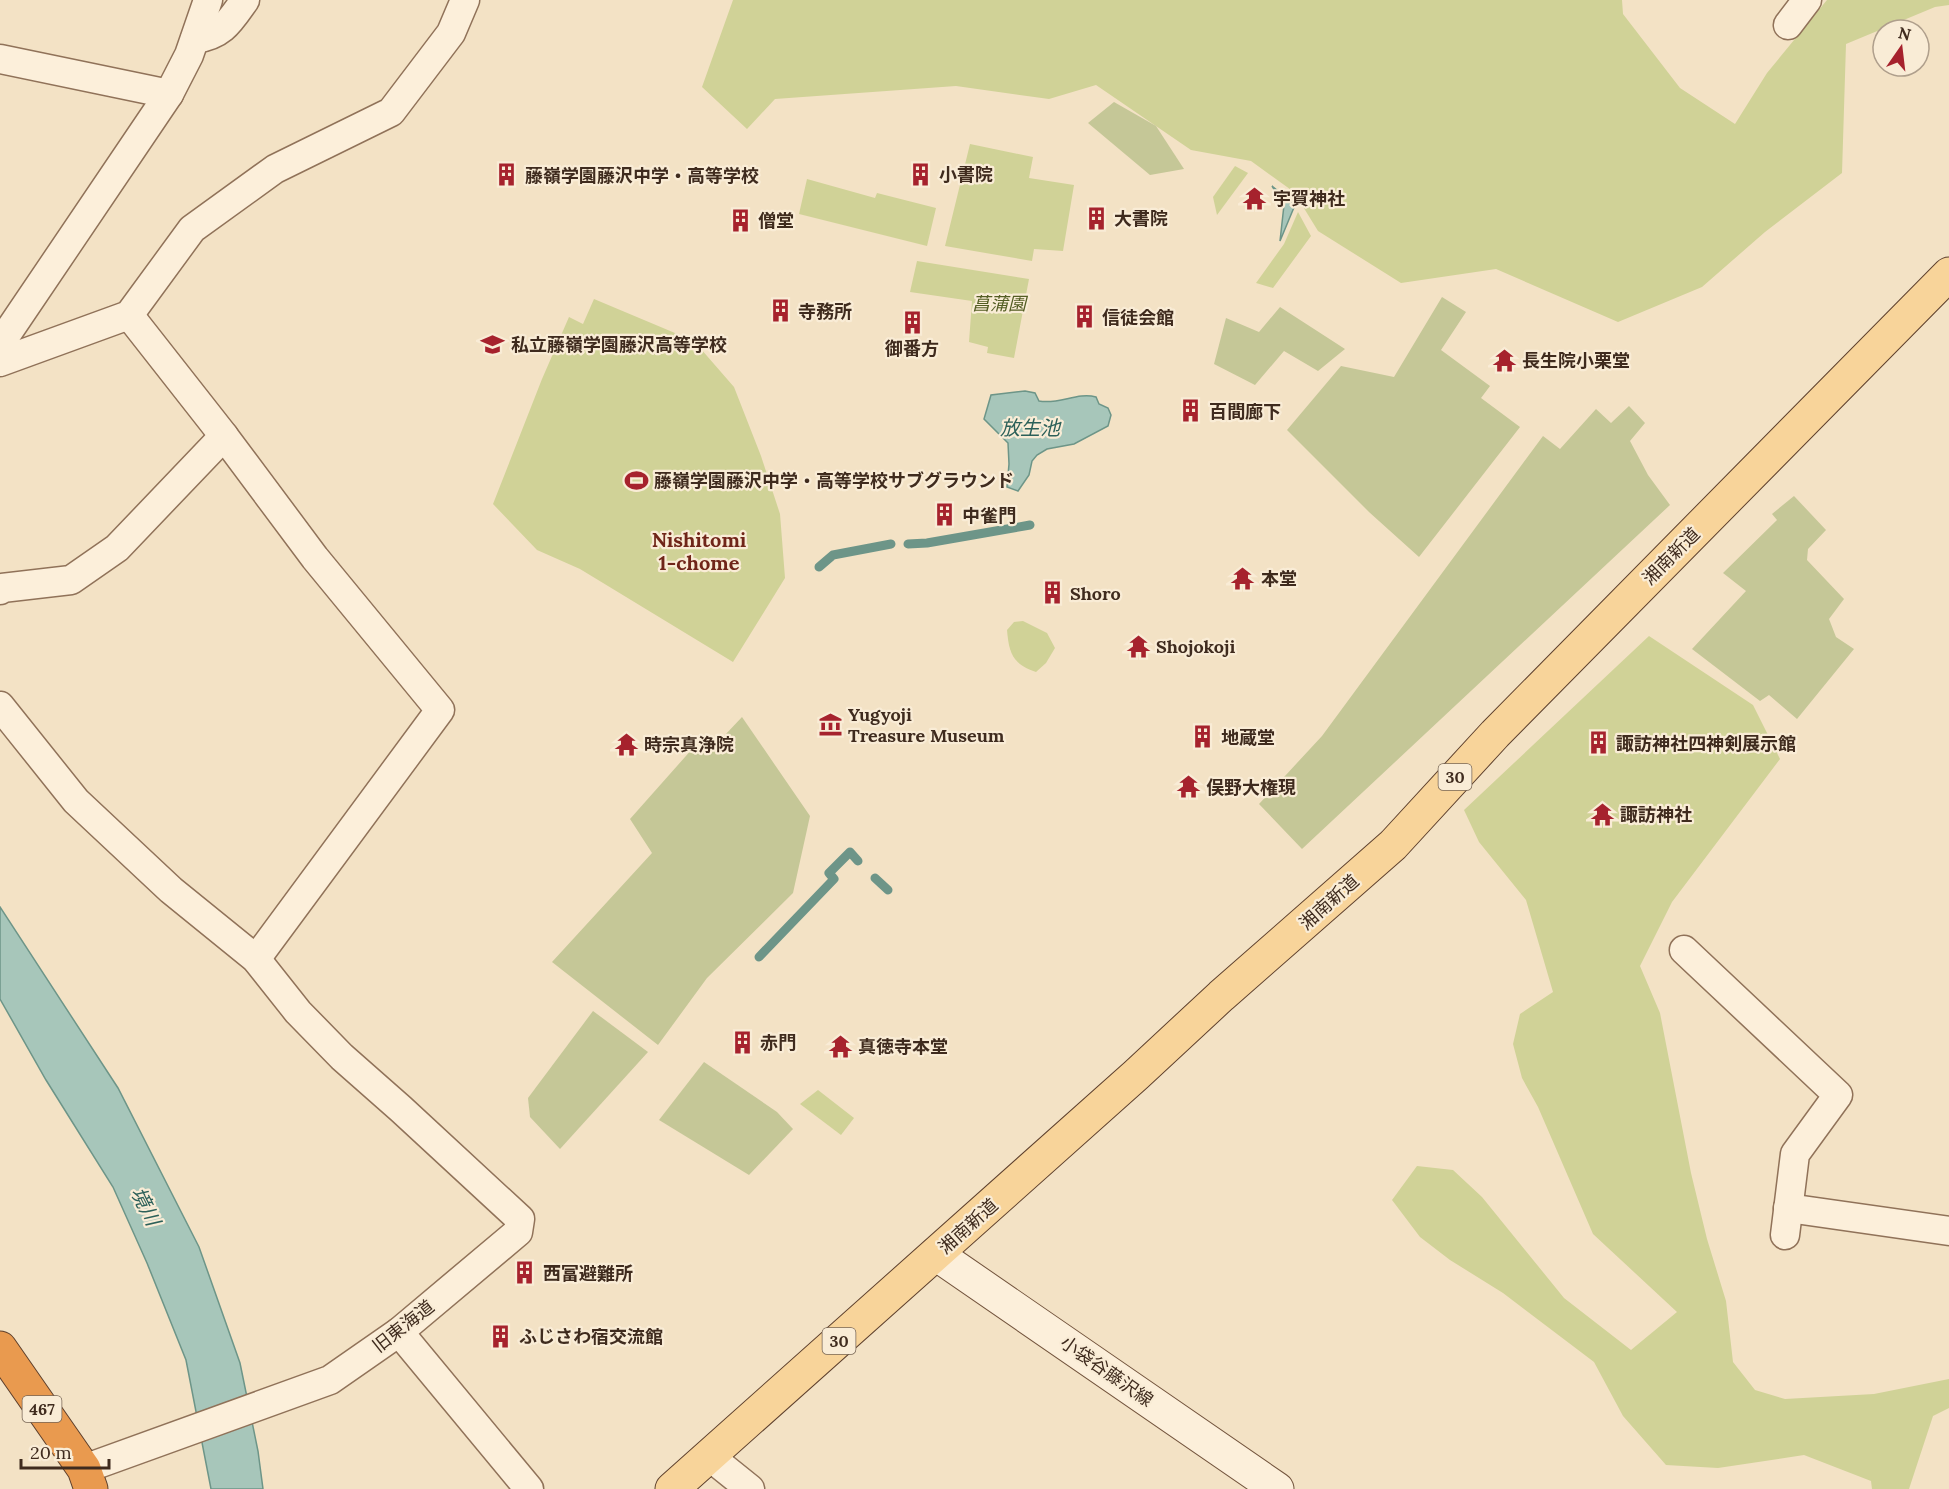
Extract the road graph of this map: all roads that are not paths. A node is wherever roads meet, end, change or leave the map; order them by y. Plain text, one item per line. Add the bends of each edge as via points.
1 (208, 0) edge
2 (245, 0) edge
3 (465, 0) edge
4 (1807, 0) edge
5 (1788, 25) dead end
6 (195, 39) junction
7 (0, 59) edge
8 (169, 94) junction
9 (1949, 274) edge
10 (129, 315) junction
11 (0, 344) edge
12 (0, 362) edge
13 (224, 436) junction
14 (0, 590) edge
15 (0, 706) edge
16 (1684, 950) dead end
17 (256, 959) junction
18 (1949, 1230) edge
19 (936, 1254) junction
20 (399, 1332) junction
21 (0, 1348) edge
22 (709, 1456) junction
23 (87, 1479) edge
24 (529, 1489) edge
25 (672, 1489) edge
26 (750, 1489) edge
27 (1277, 1489) edge

1 - 6 street
2 - 6 street via 224,28
3 - 10 street via 451,33 391,112 275,168 192,229
4 - 5 street
6 - 8 street
7 - 8 street
8 - 11 street
9 - 19 main road, 湘南新道 / 30 via 1495,734 1393,845
10 - 12 street
10 - 13 street
13 - 14 street via 108,555 71,580
13 - 17 street via 315,558 440,710
15 - 17 street via 76,801 171,890
16 - 18 street via 1838,1095 1795,1154 1786,1222
17 - 20 street, 旧東海道 via 298,1012 342,1057 520,1219 518,1232
19 - 22 main road, 湘南新道 / 30
19 - 27 main road, 小袋谷藤沢線
20 - 23 street, 旧東海道 via 330,1380 187,1431
20 - 24 street
21 - 23 highway, 467
22 - 25 main road, 湘南新道 / 30
22 - 26 street

